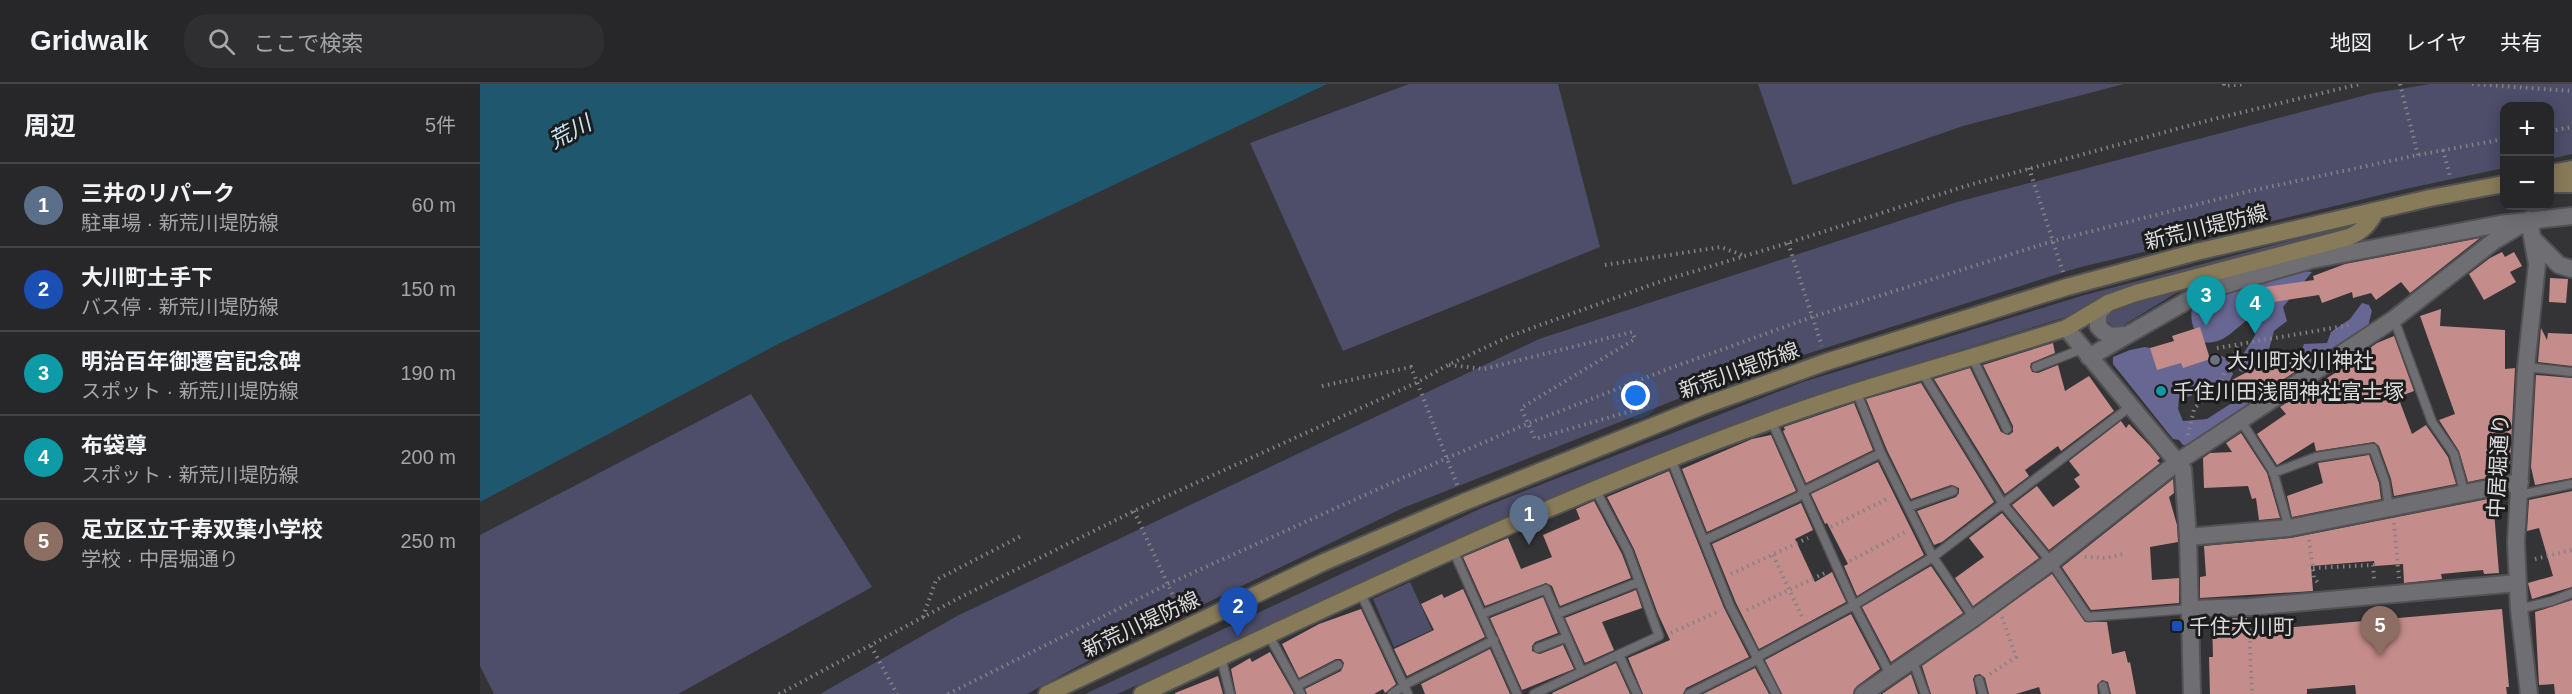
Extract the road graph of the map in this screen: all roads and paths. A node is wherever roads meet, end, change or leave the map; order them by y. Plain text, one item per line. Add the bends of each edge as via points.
1 (2224, 84) edge
2 (2245, 84) edge
3 (2360, 84) edge
4 (2400, 84) edge
5 (2472, 84) edge
6 (2572, 91) edge
7 (2572, 127) edge
8 (2554, 130) edge
9 (2500, 140) edge
10 (2443, 150) junction
11 (2418, 155) junction
12 (2029, 168) junction
13 (2572, 169) edge
14 (2554, 172) edge
15 (2554, 184) edge
16 (2572, 184) edge
17 (2500, 185) edge
18 (2454, 193) junction
19 (2376, 211) junction
20 (2572, 216) edge
21 (2529, 220) junction
22 (2534, 240) junction
23 (2053, 241) junction
24 (1788, 243) junction
25 (1746, 256) junction
26 (1605, 265) dead end
27 (2572, 269) edge
28 (2067, 287) junction
29 (2108, 303) junction
30 (1812, 317) junction
31 (2394, 319) junction
32 (2358, 323) dead end
33 (2066, 328) junction
34 (2125, 334) junction
35 (2240, 344) junction
36 (2217, 348) dead end
37 (2086, 353) junction
38 (1972, 357) junction
39 (1448, 365) junction
40 (2036, 367) dead end
41 (2526, 367) junction
42 (1922, 372) junction
43 (2572, 372) edge
44 (1416, 383) junction
45 (1322, 386) dead end
46 (1857, 393) junction
47 (1656, 404) dead end
48 (2131, 406) junction
49 (1771, 420) junction
50 (2241, 421) junction
51 (1527, 424) junction
52 (2007, 429) dead end
53 (1881, 453) junction
54 (1447, 458) junction
55 (2183, 458) junction
56 (1671, 459) junction
57 (2273, 473) junction
58 (2572, 484) edge
59 (2519, 488) junction
60 (1595, 489) junction
61 (1953, 491) dead end
62 (2464, 491) junction
63 (1900, 492) junction
64 (1803, 493) junction
65 (2003, 504) junction
66 (1908, 507) junction
67 (2391, 508) junction
68 (1134, 511) junction
69 (2307, 524) junction
70 (1917, 526) junction
71 (2289, 528) junction
72 (1821, 532) junction
73 (1023, 535) dead end
74 (2188, 537) junction
75 (1705, 540) junction
76 (2072, 545) junction
77 (2572, 549) edge
78 (1453, 550) junction
79 (2124, 554) dead end
80 (1773, 555) junction
81 (1933, 557) junction
82 (2517, 559) junction
83 (2051, 562) junction
84 (1837, 567) junction
85 (2313, 568) junction
86 (1719, 580) junction
87 (1639, 582) junction
88 (2517, 583) junction
89 (1168, 584) junction
90 (1789, 590) junction
91 (1360, 592) junction
92 (2572, 593) edge
93 (2400, 594) junction
94 (2376, 596) junction
95 (2328, 600) junction
96 (1996, 602) junction
97 (1854, 605) junction
98 (1730, 606) junction
99 (2249, 607) junction
100 (2190, 609) junction
101 (2519, 609) junction
102 (1482, 614) junction
103 (1557, 614) junction
104 (1735, 616) junction
105 (923, 618) junction
106 (1974, 618) junction
107 (1808, 630) junction
108 (1268, 634) junction
109 (1659, 636) junction
110 (1567, 637) junction
111 (1494, 640) junction
112 (871, 646) junction
113 (1539, 648) dead end
114 (1619, 655) junction
115 (1221, 657) junction
116 (1757, 660) junction
117 (1913, 661) junction
118 (1338, 665) dead end
119 (1582, 672) junction
120 (1890, 674) junction
121 (1979, 680) joint
122 (1299, 690) edge
123 (1406, 691) edge
124 (779, 694) edge
125 (897, 694) edge
126 (948, 694) edge
127 (1047, 694) edge
128 (1142, 694) edge
129 (1230, 694) edge
130 (1392, 694) edge
131 (1517, 694) edge
132 (1534, 694) edge
133 (1637, 694) edge
134 (1689, 694) edge
135 (1776, 694) edge
136 (1863, 694) edge
137 (1924, 694) edge
138 (1983, 694) edge
139 (2192, 694) edge
140 (2252, 694) edge
141 (2529, 694) edge

1 - 2 path
3 - 12 path
4 - 11 path
5 - 6 path
7 - 8 path
9 - 10 path
10 - 11 path
10 - 18 path
11 - 23 path via 2250,191
12 - 23 path
12 - 24 path
13 - 14 main road
15 - 16 main road
17 - 18 main road, 新荒川堤防線
18 - 19 main road, 新荒川堤防線
19 - 28 main road, 新荒川堤防線 via 2196,252
19 - 29 main road via 2369,224 2349,237
20 - 21 street
21 - 22 street, 中居堀通り
21 - 31 street via 2496,240
21 - 34 street via 2279,269 2204,291
22 - 27 street via 2559,265
22 - 41 street, 中居堀通り via 2537,264
23 - 28 path
23 - 30 path
24 - 25 path
24 - 30 path
25 - 26 path via 1721,248
25 - 39 path via 1510,336
28 - 127 main road, 新荒川堤防線 via 1826,362 1598,447 1324,562
29 - 33 main road
29 - 34 street via 2098,313 2098,326 2112,337
30 - 51 path
31 - 50 street
31 - 62 lane via 2432,422 2454,454
32 - 35 path
33 - 37 street
33 - 38 main road
34 - 37 street
35 - 36 path
35 - 55 path via 2220,381 2194,409
37 - 40 lane
37 - 48 street
38 - 42 main road
38 - 52 lane
39 - 44 path
39 - 51 path via 1484,369 1632,332 1635,339 1521,408
41 - 43 lane
41 - 59 street, 中居堀通り
42 - 46 main road
42 - 65 lane
44 - 45 path via 1411,367
44 - 54 path
44 - 68 path
46 - 49 main road
46 - 53 lane
47 - 51 path via 1535,439
48 - 55 street
48 - 65 lane
49 - 56 main road
49 - 64 lane
50 - 55 street
50 - 57 lane
51 - 54 path
53 - 63 lane
53 - 64 lane
54 - 89 path
55 - 74 street
55 - 76 street
56 - 60 main road
56 - 75 lane
57 - 67 lane via 2316,458 2373,448
57 - 71 lane
58 - 59 lane
59 - 62 street
59 - 82 street, 中居堀通り
60 - 78 main road
60 - 87 lane via 1628,551
61 - 66 lane
62 - 67 street
63 - 66 lane
63 - 72 path
64 - 72 lane
64 - 75 lane
65 - 81 lane
65 - 83 lane
66 - 70 lane
67 - 69 street
67 - 93 path
68 - 89 path
68 - 105 path
69 - 71 street
69 - 85 path
70 - 81 lane
70 - 84 path
71 - 74 street
72 - 80 path
72 - 84 lane
73 - 105 path via 936,580
74 - 100 street
75 - 86 lane
76 - 79 path via 2083,557
76 - 83 street
77 - 82 path via 2533,560
78 - 91 main road
78 - 102 lane
80 - 86 path
80 - 90 path
81 - 97 lane
81 - 106 lane
82 - 88 street, 中居堀通り
83 - 96 street
83 - 100 lane via 2088,617
84 - 90 path
84 - 97 lane
85 - 94 path via 2373,565
85 - 95 path via 2314,578 2328,594
86 - 98 lane
87 - 103 lane
87 - 109 lane
88 - 93 street
88 - 101 street, 中居堀通り
89 - 126 path
90 - 104 path
90 - 107 path
91 - 108 main road
91 - 123 lane
92 - 101 lane
93 - 94 street
94 - 95 street
95 - 99 street
96 - 106 street
96 - 121 path via 2016,657
97 - 107 lane
97 - 120 lane
98 - 104 lane
98 - 109 path
99 - 100 street
99 - 140 path
100 - 139 street
101 - 141 street, 中居堀通り
102 - 103 lane via 1546,589
102 - 111 lane
103 - 110 lane
104 - 116 lane
105 - 112 path
106 - 117 street
107 - 116 lane
108 - 115 main road
108 - 122 lane
109 - 114 lane
110 - 113 lane
110 - 119 lane
111 - 123 lane
111 - 131 lane
112 - 124 path
112 - 125 path
114 - 119 lane
114 - 133 lane
115 - 128 main road
115 - 129 lane
116 - 134 lane
116 - 135 lane
117 - 120 street
117 - 137 lane
118 - 122 lane
119 - 132 lane
120 - 136 street
121 - 138 lane
123 - 130 lane

